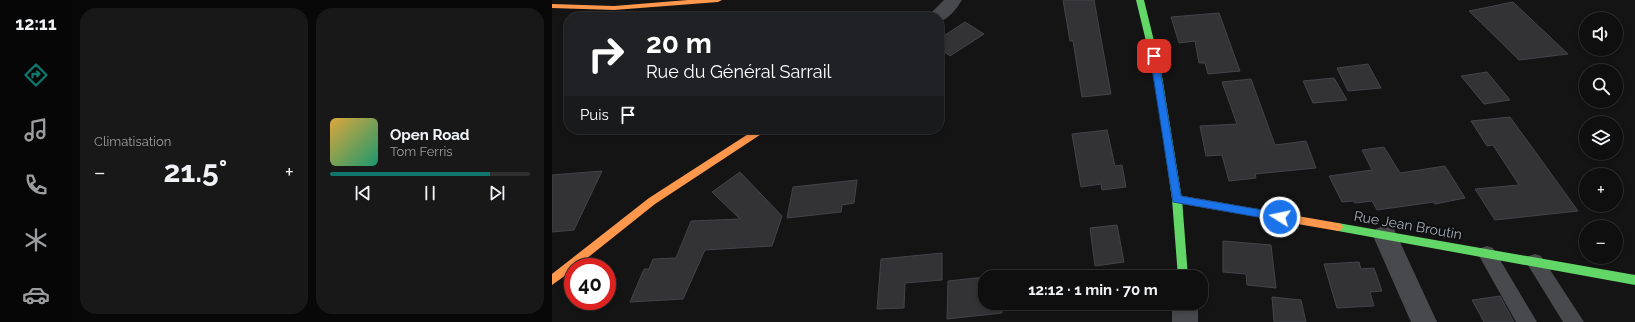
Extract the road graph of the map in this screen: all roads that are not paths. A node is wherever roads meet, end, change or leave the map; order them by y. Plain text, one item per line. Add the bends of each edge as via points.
1 (718, 0) edge
2 (952, 0) edge
3 (1140, 0) edge
4 (559, 4) edge
5 (942, 12) edge
6 (754, 134) edge
7 (1177, 199) junction
8 (1385, 236) junction
9 (1487, 254) junction
10 (1535, 262) junction
11 (1182, 270) edge
12 (552, 280) edge
13 (1635, 280) edge
14 (1185, 310) edge
15 (1185, 322) edge
16 (1424, 322) edge
17 (1527, 322) edge
18 (1574, 322) edge

1 - 4 street via 651,7 600,8
2 - 5 street
3 - 7 street via 1157,70
6 - 12 street via 652,201
7 - 8 street, Rue Jean Broutin
7 - 11 street
8 - 9 street, Rue Jean Broutin
8 - 16 street
9 - 10 street, Rue Jean Broutin
9 - 17 lane
10 - 13 street, Rue Jean Broutin
10 - 18 lane
14 - 15 street

